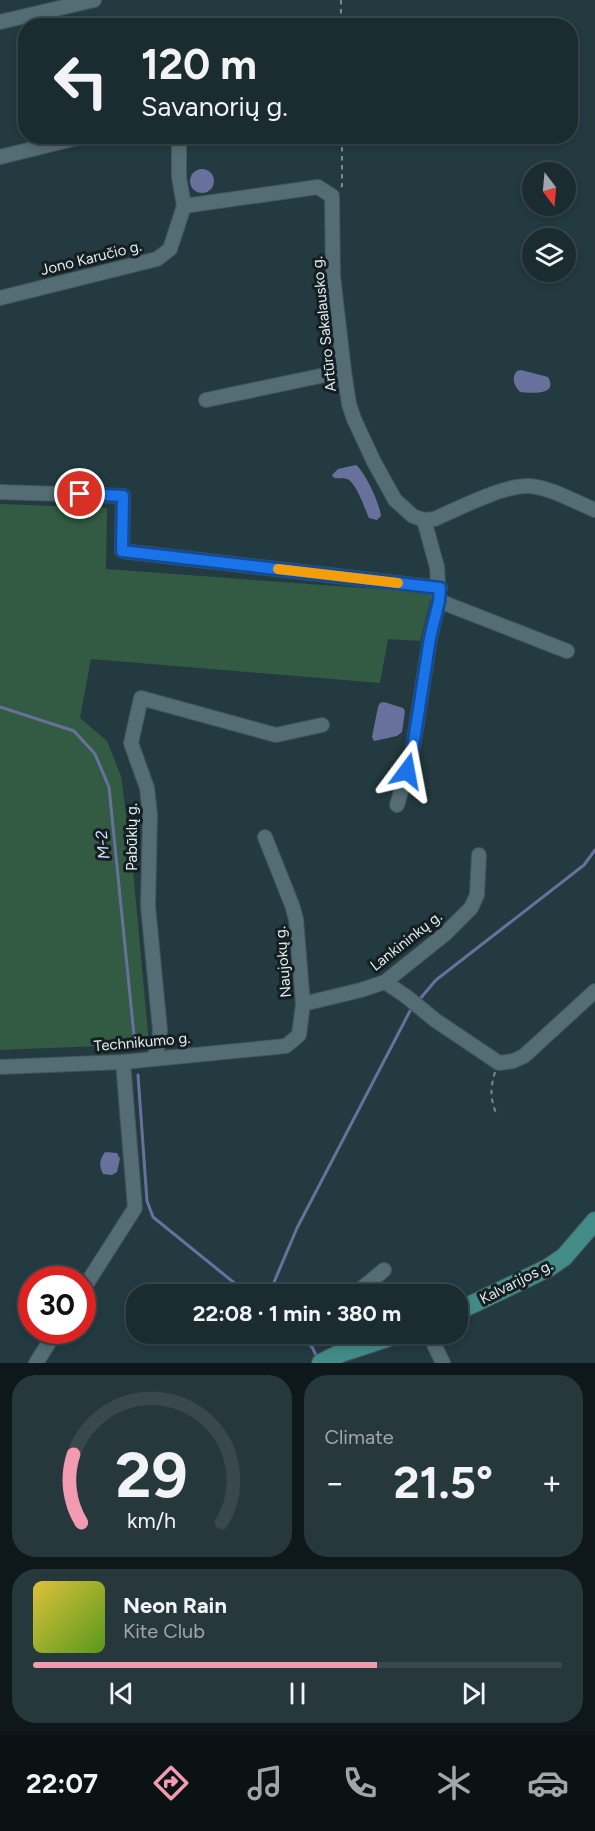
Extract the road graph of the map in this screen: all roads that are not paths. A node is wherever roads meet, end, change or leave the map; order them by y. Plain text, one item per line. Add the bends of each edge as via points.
1 (93, 0) edge
2 (0, 22) edge
3 (53, 144) edge
4 (179, 144) edge
5 (0, 157) edge
6 (184, 206) junction
7 (0, 298) edge
8 (344, 371) junction
9 (206, 400) dead end
10 (0, 492) edge
11 (595, 510) edge
12 (424, 520) junction
13 (439, 594) junction
14 (567, 651) dead end
15 (322, 725) dead end
16 (397, 805) dead end
17 (265, 837) dead end
18 (479, 855) dead end
19 (385, 982) junction
20 (595, 992) edge
21 (303, 1004) junction
22 (286, 1046) joint
23 (154, 1058) junction
24 (123, 1062) junction
25 (0, 1067) edge
26 (595, 1221) edge
27 (96, 1269) edge
28 (384, 1270) dead end
29 (367, 1284) edge
30 (468, 1306) edge
31 (48, 1344) edge
32 (368, 1344) edge
33 (433, 1344) edge
34 (36, 1363) edge
35 (321, 1363) edge
36 (442, 1363) edge

1 - 2 street
3 - 5 street
4 - 6 street
6 - 7 street, Jono Karučio g. via 170,249 157,259
6 - 8 street, Artūro Sakalausko g. via 318,188 332,196 333,276
8 - 9 street
8 - 12 street, Artūro Sakalausko g. via 354,419 374,462 395,500
10 - 13 street via 123,496 122,551
11 - 12 street via 547,490 518,486
12 - 13 street via 437,567
13 - 14 street
13 - 16 street via 412,754
15 - 23 street, Pabūklų g. via 276,735 141,698 131,743 147,788 150,815 148,906 160,1030
17 - 21 street, Naujokų g. via 297,919
18 - 19 street, Lankininkų g. via 477,895 471,908
19 - 20 street via 500,1063 524,1056
19 - 21 street, Lankininkų g.
21 - 22 street, Naujokų g. via 299,1035
22 - 23 street, Technikumo g.
23 - 24 street, Technikumo g.
24 - 25 street, Technikumo g.
24 - 27 street via 135,1208
26 - 30 main road, Kalvarijos g. via 564,1257 548,1268
28 - 29 street
31 - 34 street
32 - 35 main road
33 - 36 street

